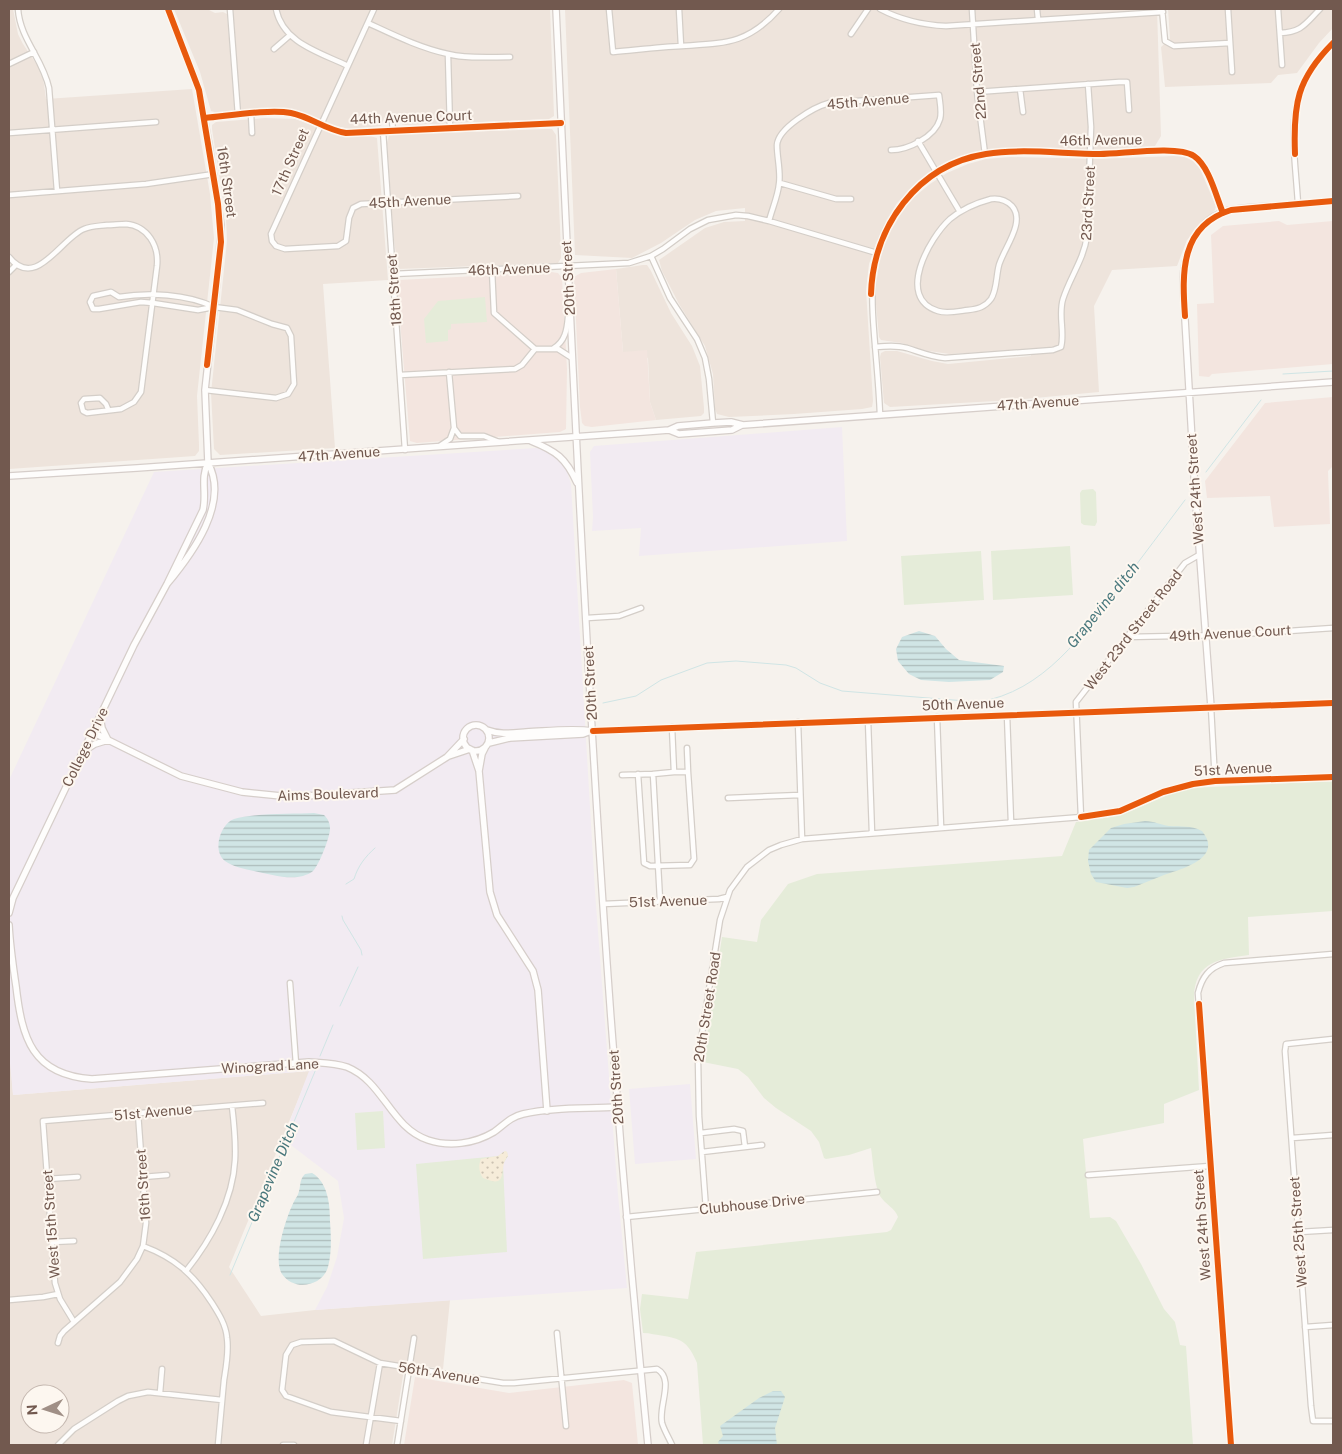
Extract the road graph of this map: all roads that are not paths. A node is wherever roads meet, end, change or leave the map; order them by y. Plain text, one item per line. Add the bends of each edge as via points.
1 (18, 9) edge
2 (168, 9) edge
3 (230, 9) edge
4 (276, 9) edge
5 (374, 9) edge
6 (556, 9) edge
7 (610, 9) edge
8 (679, 9) edge
9 (779, 9) edge
10 (868, 9) edge
11 (880, 9) edge
12 (972, 9) edge
13 (1037, 9) edge
14 (1228, 9) edge
15 (1278, 9) edge
16 (1320, 9) edge
17 (1162, 10) edge
18 (1038, 19) junction
19 (368, 23) junction
20 (973, 25) junction
21 (1280, 33) junction
22 (851, 34) dead end
23 (289, 36) junction
24 (1230, 43) junction
25 (1333, 43) edge
26 (681, 46) junction
27 (274, 48) dead end
28 (34, 52) junction
29 (448, 55) junction
30 (510, 57) dead end
31 (9, 64) edge
32 (1282, 65) dead end
33 (348, 66) junction
34 (1232, 72) dead end
35 (1088, 84) junction
36 (1020, 89) junction
37 (977, 92) junction
38 (1129, 110) dead end
39 (1023, 112) dead end
40 (250, 114) junction
41 (238, 115) junction
42 (205, 118) junction
43 (392, 120) dead end
44 (156, 122) dead end
45 (561, 123) junction
46 (321, 125) junction
47 (450, 128) junction
48 (52, 130) junction
49 (383, 131) junction
50 (393, 131) junction
51 (9, 133) edge
52 (252, 133) dead end
53 (918, 141) junction
54 (891, 150) dead end
55 (985, 154) junction
56 (1090, 154) junction
57 (937, 173) junction
58 (214, 174) junction
59 (780, 183) junction
60 (56, 191) junction
61 (9, 195) edge
62 (518, 196) dead end
63 (851, 198) dead end
64 (1333, 201) edge
65 (388, 202) junction
66 (1298, 204) junction
67 (960, 212) junction
68 (1223, 213) junction
69 (769, 221) junction
70 (274, 244) joint
71 (877, 253) junction
72 (651, 256) junction
73 (9, 257) edge
74 (15, 266) junction
75 (568, 266) junction
76 (492, 270) junction
77 (9, 272) edge
78 (393, 274) junction
79 (154, 295) junction
80 (119, 297) junction
81 (153, 303) junction
82 (120, 306) junction
83 (214, 307) junction
84 (570, 307) junction
85 (875, 347) junction
86 (554, 348) junction
87 (535, 349) junction
88 (572, 358) junction
89 (449, 372) junction
90 (400, 375) junction
91 (1333, 382) edge
92 (205, 390) junction
93 (1189, 392) junction
94 (108, 409) junction
95 (880, 415) junction
96 (714, 423) junction
97 (743, 425) junction
98 (454, 428) junction
99 (669, 430) junction
100 (576, 437) junction
101 (529, 440) junction
102 (498, 442) junction
103 (437, 447) junction
104 (405, 450) junction
105 (208, 463) junction
106 (9, 476) edge
107 (579, 488) junction
108 (1199, 555) junction
109 (167, 584) junction
110 (641, 608) dead end
111 (587, 618) junction
112 (1333, 628) edge
113 (1204, 636) junction
114 (1126, 637) junction
115 (1333, 703) edge
116 (1210, 707) junction
117 (1077, 712) junction
118 (1007, 715) junction
119 (100, 716) junction
120 (937, 717) junction
121 (868, 720) junction
122 (798, 722) junction
123 (672, 727) junction
124 (487, 730) junction
125 (593, 731) junction
126 (92, 732) junction
127 (464, 739) junction
128 (108, 740) junction
129 (487, 745) junction
130 (687, 748) dead end
131 (471, 750) junction
132 (83, 752) junction
133 (448, 757) junction
134 (479, 771) junction
135 (674, 772) junction
136 (688, 772) junction
137 (638, 774) junction
138 (653, 774) junction
139 (622, 775) dead end
140 (1333, 777) edge
141 (1215, 781) junction
142 (800, 795) junction
143 (728, 798) dead end
144 (1080, 817) junction
145 (1011, 822) junction
146 (942, 827) junction
147 (872, 833) junction
148 (802, 839) junction
149 (658, 866) junction
150 (727, 897) junction
151 (660, 900) junction
152 (603, 904) junction
153 (9, 913) edge
154 (9, 925) edge
155 (1333, 954) edge
156 (290, 983) dead end
157 (1333, 1039) edge
158 (296, 1064) junction
159 (263, 1103) dead end
160 (232, 1106) junction
161 (618, 1107) junction
162 (547, 1111) junction
163 (138, 1113) junction
164 (43, 1121) joint
165 (701, 1133) junction
166 (1333, 1135) edge
167 (1292, 1138) junction
168 (762, 1145) dead end
169 (746, 1147) junction
170 (702, 1152) junction
171 (1210, 1166) junction
172 (167, 1175) dead end
173 (1088, 1175) dead end
174 (78, 1177) dead end
175 (143, 1177) junction
176 (47, 1179) junction
177 (877, 1192) dead end
178 (706, 1209) junction
179 (626, 1217) junction
180 (1333, 1230) edge
181 (1298, 1232) junction
182 (74, 1241) dead end
183 (52, 1242) junction
184 (143, 1246) junction
185 (186, 1271) junction
186 (58, 1294) junction
187 (9, 1300) edge
188 (74, 1322) junction
189 (1333, 1326) edge
190 (1305, 1327) junction
191 (557, 1333) dead end
192 (414, 1338) dead end
193 (58, 1343) dead end
194 (380, 1363) junction
195 (409, 1368) junction
196 (162, 1369) dead end
197 (641, 1370) junction
198 (561, 1378) junction
199 (160, 1393) junction
200 (222, 1400) junction
201 (371, 1417) junction
202 (401, 1421) junction
203 (1333, 1421) edge
204 (566, 1426) dead end
205 (58, 1445) edge
206 (218, 1445) edge
207 (283, 1445) edge
208 (294, 1445) edge
209 (366, 1445) edge
210 (397, 1445) edge
211 (648, 1445) edge
212 (672, 1445) edge
213 (1231, 1445) edge

1 - 28 street via 24,35
2 - 42 street, 16th Street via 196,77
3 - 41 street
4 - 23 street
5 - 19 street, 17th Street
6 - 45 street, 20th Street
7 - 26 street via 613,52
8 - 26 street
9 - 26 street via 760,28 735,40
10 - 22 street
11 - 20 street via 928,25
12 - 20 street, 22nd Street
13 - 18 street
14 - 24 street
15 - 21 street
16 - 21 street via 1298,30
17 - 18 street
17 - 24 street via 1165,40 1174,46
18 - 20 street
19 - 29 street
19 - 33 street, 17th Street
20 - 37 street, 22nd Street
21 - 32 street
23 - 27 street
23 - 33 street
24 - 34 street
25 - 66 street via 1310,70 1298,95 1294,126
28 - 31 street
28 - 48 street via 47,77
29 - 30 street
29 - 47 street
33 - 46 street, 17th Street
35 - 36 street
35 - 38 street via 1127,82
35 - 56 street, 23rd Street
36 - 37 street
36 - 39 street
37 - 55 street, 22nd Street
40 - 41 street, 44th Avenue Court
40 - 46 street, 44th Avenue Court via 290,113
40 - 52 street
41 - 42 street, 44th Avenue Court
42 - 58 street, 16th Street
43 - 50 street, 44th Avenue Court
44 - 48 street
45 - 47 street, 44th Avenue Court
45 - 75 street, 20th Street
46 - 49 street, 44th Avenue Court via 346,132
46 - 70 street, 17th Street via 271,234
47 - 50 street, 44th Avenue Court
48 - 51 street
48 - 60 street
49 - 50 street, 44th Avenue Court
49 - 65 street, 18th Street
53 - 54 street
53 - 57 street
53 - 59 street, 45th Avenue via 938,125 941,116 939,96 829,103 782,132 777,145
55 - 56 street, 46th Avenue
55 - 57 street, 46th Avenue
56 - 68 street, 46th Avenue via 1167,150 1188,153 1204,166
56 - 85 street, 23rd Street via 1087,236 1085,249 1062,302 1061,347 945,358 892,345
57 - 67 street
57 - 71 street, 46th Avenue via 916,189 896,212
58 - 60 street via 146,184
58 - 83 street, 16th Street via 221,225
59 - 63 street via 836,199
59 - 69 street
60 - 61 street
62 - 65 street, 45th Avenue
64 - 66 street
65 - 70 street, 45th Avenue via 361,204 353,208 346,241 338,246 285,249
65 - 78 street, 18th Street
66 - 68 street
67 - 67 street via 935,236 920,268 920,294 927,305 940,312 973,310 986,304 993,295 1002,255 1017,223 1014,209 1001,199 981,202
68 - 93 street, West 24th Street via 1202,227 1186,255 1183,285
69 - 71 street, 46th Avenue
69 - 72 street, 46th Avenue via 736,215 708,220
71 - 85 street via 871,294
72 - 75 street, 46th Avenue via 629,263
72 - 96 street via 670,298 697,339 705,358
73 - 74 street
74 - 77 street
74 - 79 street via 32,267 44,262 85,228 127,224 144,231 154,242 158,256
75 - 76 street, 46th Avenue
75 - 84 street, 20th Street
76 - 78 street, 46th Avenue
76 - 87 street via 494,313
78 - 90 street, 18th Street
79 - 80 street via 142,293
79 - 81 street
79 - 83 street via 198,300
80 - 82 street
80 - 82 street via 111,292 93,296 90,302 93,308 99,309
81 - 82 street
81 - 83 street via 198,310
81 - 94 street via 141,392 128,406
83 - 92 street, 16th Street
83 - 92 street via 237,310 287,328 294,384 288,394 276,398
84 - 86 street via 563,340
84 - 88 street, 20th Street
85 - 95 street
86 - 87 street
86 - 88 street
87 - 89 street via 515,369
88 - 100 street, 20th Street
89 - 90 street
89 - 98 street
90 - 104 street, 18th Street
91 - 93 street, 47th Avenue
92 - 105 street, 16th Street
93 - 95 street, 47th Avenue
93 - 108 street, West 24th Street
94 - 94 street via 100,398 84,399 81,403 87,413
95 - 97 street, 47th Avenue
96 - 97 street, 47th Avenue
96 - 99 street, 47th Avenue via 678,426
97 - 99 street, 47th Avenue via 732,430 679,434
98 - 102 street via 460,436 484,436
98 - 103 street via 450,439
99 - 100 street, 47th Avenue
100 - 101 street, 47th Avenue
100 - 107 street, 20th Street
101 - 102 street, 47th Avenue
101 - 107 street via 561,457
102 - 103 street, 47th Avenue
103 - 104 street, 47th Avenue
104 - 105 street, 47th Avenue
105 - 106 street, 47th Avenue
105 - 109 street, College Drive via 204,471 202,510
105 - 109 street, College Drive via 213,472 211,515 187,560
107 - 111 street, 20th Street
108 - 113 street, West 24th Street
108 - 114 street, West 23rd Street Road via 1185,563
109 - 119 street, College Drive
110 - 111 street via 619,616
111 - 125 street, 20th Street
112 - 113 street, 49th Avenue Court
113 - 114 street, 49th Avenue Court
113 - 116 street, West 24th Street
114 - 117 street, West 23rd Street Road via 1076,702
115 - 116 street, 50th Avenue
116 - 117 street, 50th Avenue
116 - 141 street, West 24th Street
117 - 118 street, 50th Avenue
117 - 144 street
118 - 120 street, 50th Avenue
118 - 145 street
119 - 126 street, College Drive
119 - 128 street
120 - 121 street, 50th Avenue
120 - 146 street
121 - 122 street, 50th Avenue
121 - 147 street
122 - 123 street, 50th Avenue
122 - 142 street
123 - 125 street, 50th Avenue
123 - 135 street
124 - 125 street, 50th Avenue via 506,734
124 - 127 street via 480,725 471,726
124 - 129 street
125 - 129 street, 50th Avenue via 510,738
125 - 152 street, 20th Street
126 - 128 street, Aims Boulevard
126 - 132 street, College Drive
127 - 131 street
127 - 133 street, Aims Boulevard
128 - 132 street
128 - 133 street, Aims Boulevard via 188,778 242,792 291,797 395,790
129 - 131 street via 480,750
129 - 134 street
130 - 136 street
131 - 133 street, Aims Boulevard
131 - 134 street
132 - 153 street, College Drive via 13,898
134 - 162 street via 488,879 494,908 533,971 538,990
135 - 136 street
135 - 138 street
136 - 149 street via 694,859 690,865
137 - 138 street
137 - 139 street
137 - 149 street via 644,863
138 - 149 street
140 - 141 street, 51st Avenue
141 - 144 street, 51st Avenue via 1180,786 1120,811
142 - 143 street
142 - 148 street
144 - 145 street, 51st Avenue
145 - 146 street, 51st Avenue
146 - 147 street, 51st Avenue
147 - 148 street, 51st Avenue
148 - 150 street, 51st Avenue via 781,845 757,859 737,880
149 - 151 street
150 - 151 street, 51st Avenue
150 - 165 street, 20th Street Road via 720,920 698,1059
151 - 152 street, 51st Avenue
152 - 161 street, 20th Street
154 - 158 street, Winograd Lane via 23,1028 30,1046 42,1060 65,1074 105,1078
155 - 171 street, West 24th Street via 1224,963 1210,969 1204,976 1198,993
156 - 158 street
157 - 167 street, West 25th Street via 1286,1044
158 - 162 street, Winograd Lane via 331,1063 358,1073 374,1087 395,1117 409,1130 439,1143 475,1141 494,1132 508,1120
159 - 160 street, 51st Avenue
160 - 163 street, 51st Avenue
160 - 185 street via 235,1159 230,1190 209,1238
161 - 162 street, Winograd Lane
161 - 179 street, 20th Street
163 - 164 street, 51st Avenue
163 - 175 street, 16th Street
164 - 176 street, West 15th Street
165 - 169 street via 742,1131
165 - 170 street, 20th Street Road
166 - 167 street
167 - 181 street, West 25th Street
168 - 169 street
169 - 170 street
170 - 178 street, 20th Street Road
171 - 173 street
171 - 213 street, West 24th Street
172 - 175 street
174 - 176 street
175 - 184 street, 16th Street via 146,1224
176 - 183 street, West 15th Street
177 - 178 street, Clubhouse Drive
178 - 179 street, Clubhouse Drive
179 - 197 street, 20th Street
180 - 181 street
181 - 190 street, West 25th Street
182 - 183 street
183 - 186 street, West 15th Street
184 - 185 street via 166,1256
184 - 188 street, 16th Street via 125,1276
185 - 200 street via 205,1293 225,1327 227,1350
186 - 187 street
186 - 188 street, West 15th Street
188 - 193 street, 16th Street via 60,1336
189 - 190 street
190 - 203 street, West 25th Street via 1313,1421
191 - 198 street
192 - 195 street
194 - 195 street, 56th Avenue
194 - 201 street
194 - 201 street, 56th Avenue via 334,1341 295,1343 286,1355 283,1391 286,1396 331,1412
195 - 198 street, 56th Avenue via 503,1383
195 - 202 street
196 - 199 street
197 - 198 street, 56th Avenue
197 - 211 street, 20th Street
197 - 212 street, 56th Avenue via 657,1369 665,1379 662,1424
198 - 204 street
199 - 200 street
199 - 205 street via 148,1392 118,1401 74,1429
200 - 206 street
201 - 202 street
201 - 209 street
202 - 210 street
207 - 208 street

